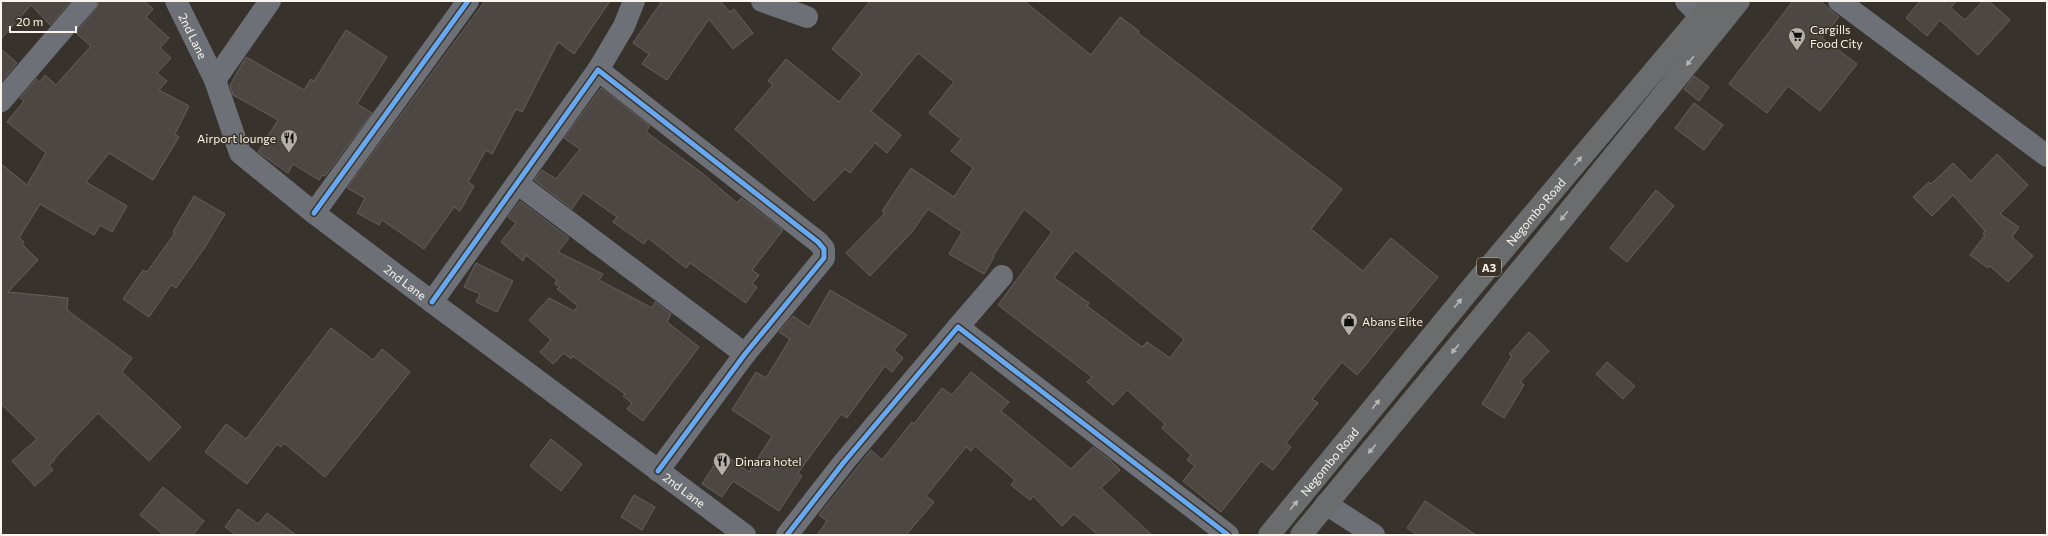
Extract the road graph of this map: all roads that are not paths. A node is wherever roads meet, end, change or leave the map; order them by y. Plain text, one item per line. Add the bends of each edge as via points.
1 (87, 1) edge
2 (176, 1) edge
3 (270, 1) edge
4 (468, 1) edge
5 (634, 1) edge
6 (762, 1) edge
7 (1739, 1) edge
8 (1839, 1) edge
9 (1703, 12) edge
10 (807, 17) dead end
11 (598, 70) junction
12 (215, 80) junction
13 (1, 101) edge
14 (2047, 156) edge
15 (517, 183) junction
16 (314, 213) junction
17 (1002, 276) dead end
18 (432, 302) junction
19 (958, 327) junction
20 (745, 354) junction
21 (658, 471) junction
22 (1326, 504) junction
23 (745, 535) edge
24 (787, 535) edge
25 (1228, 535) edge
26 (1269, 535) edge
27 (1301, 535) edge
28 (1374, 535) edge

1 - 13 street
2 - 12 street, 2nd Lane
3 - 12 street
4 - 16 street
5 - 11 street via 624,26
6 - 10 street
7 - 9 highway, Negombo Road / A3
8 - 14 street
9 -> 22 highway, Negombo Road / A3 via 1561,221
26 -> 9 highway, Negombo Road / A3 via 1472,287
11 - 15 street
11 - 20 street via 824,249 824,258
12 - 16 street, 2nd Lane via 240,153
15 - 18 street
15 - 20 street
16 - 18 street, 2nd Lane
17 - 19 street
18 - 21 street, 2nd Lane
19 - 24 street via 844,462
19 - 25 street
20 - 21 street
21 - 23 street, 2nd Lane
22 - 27 highway, Negombo Road / A3
22 - 28 street

